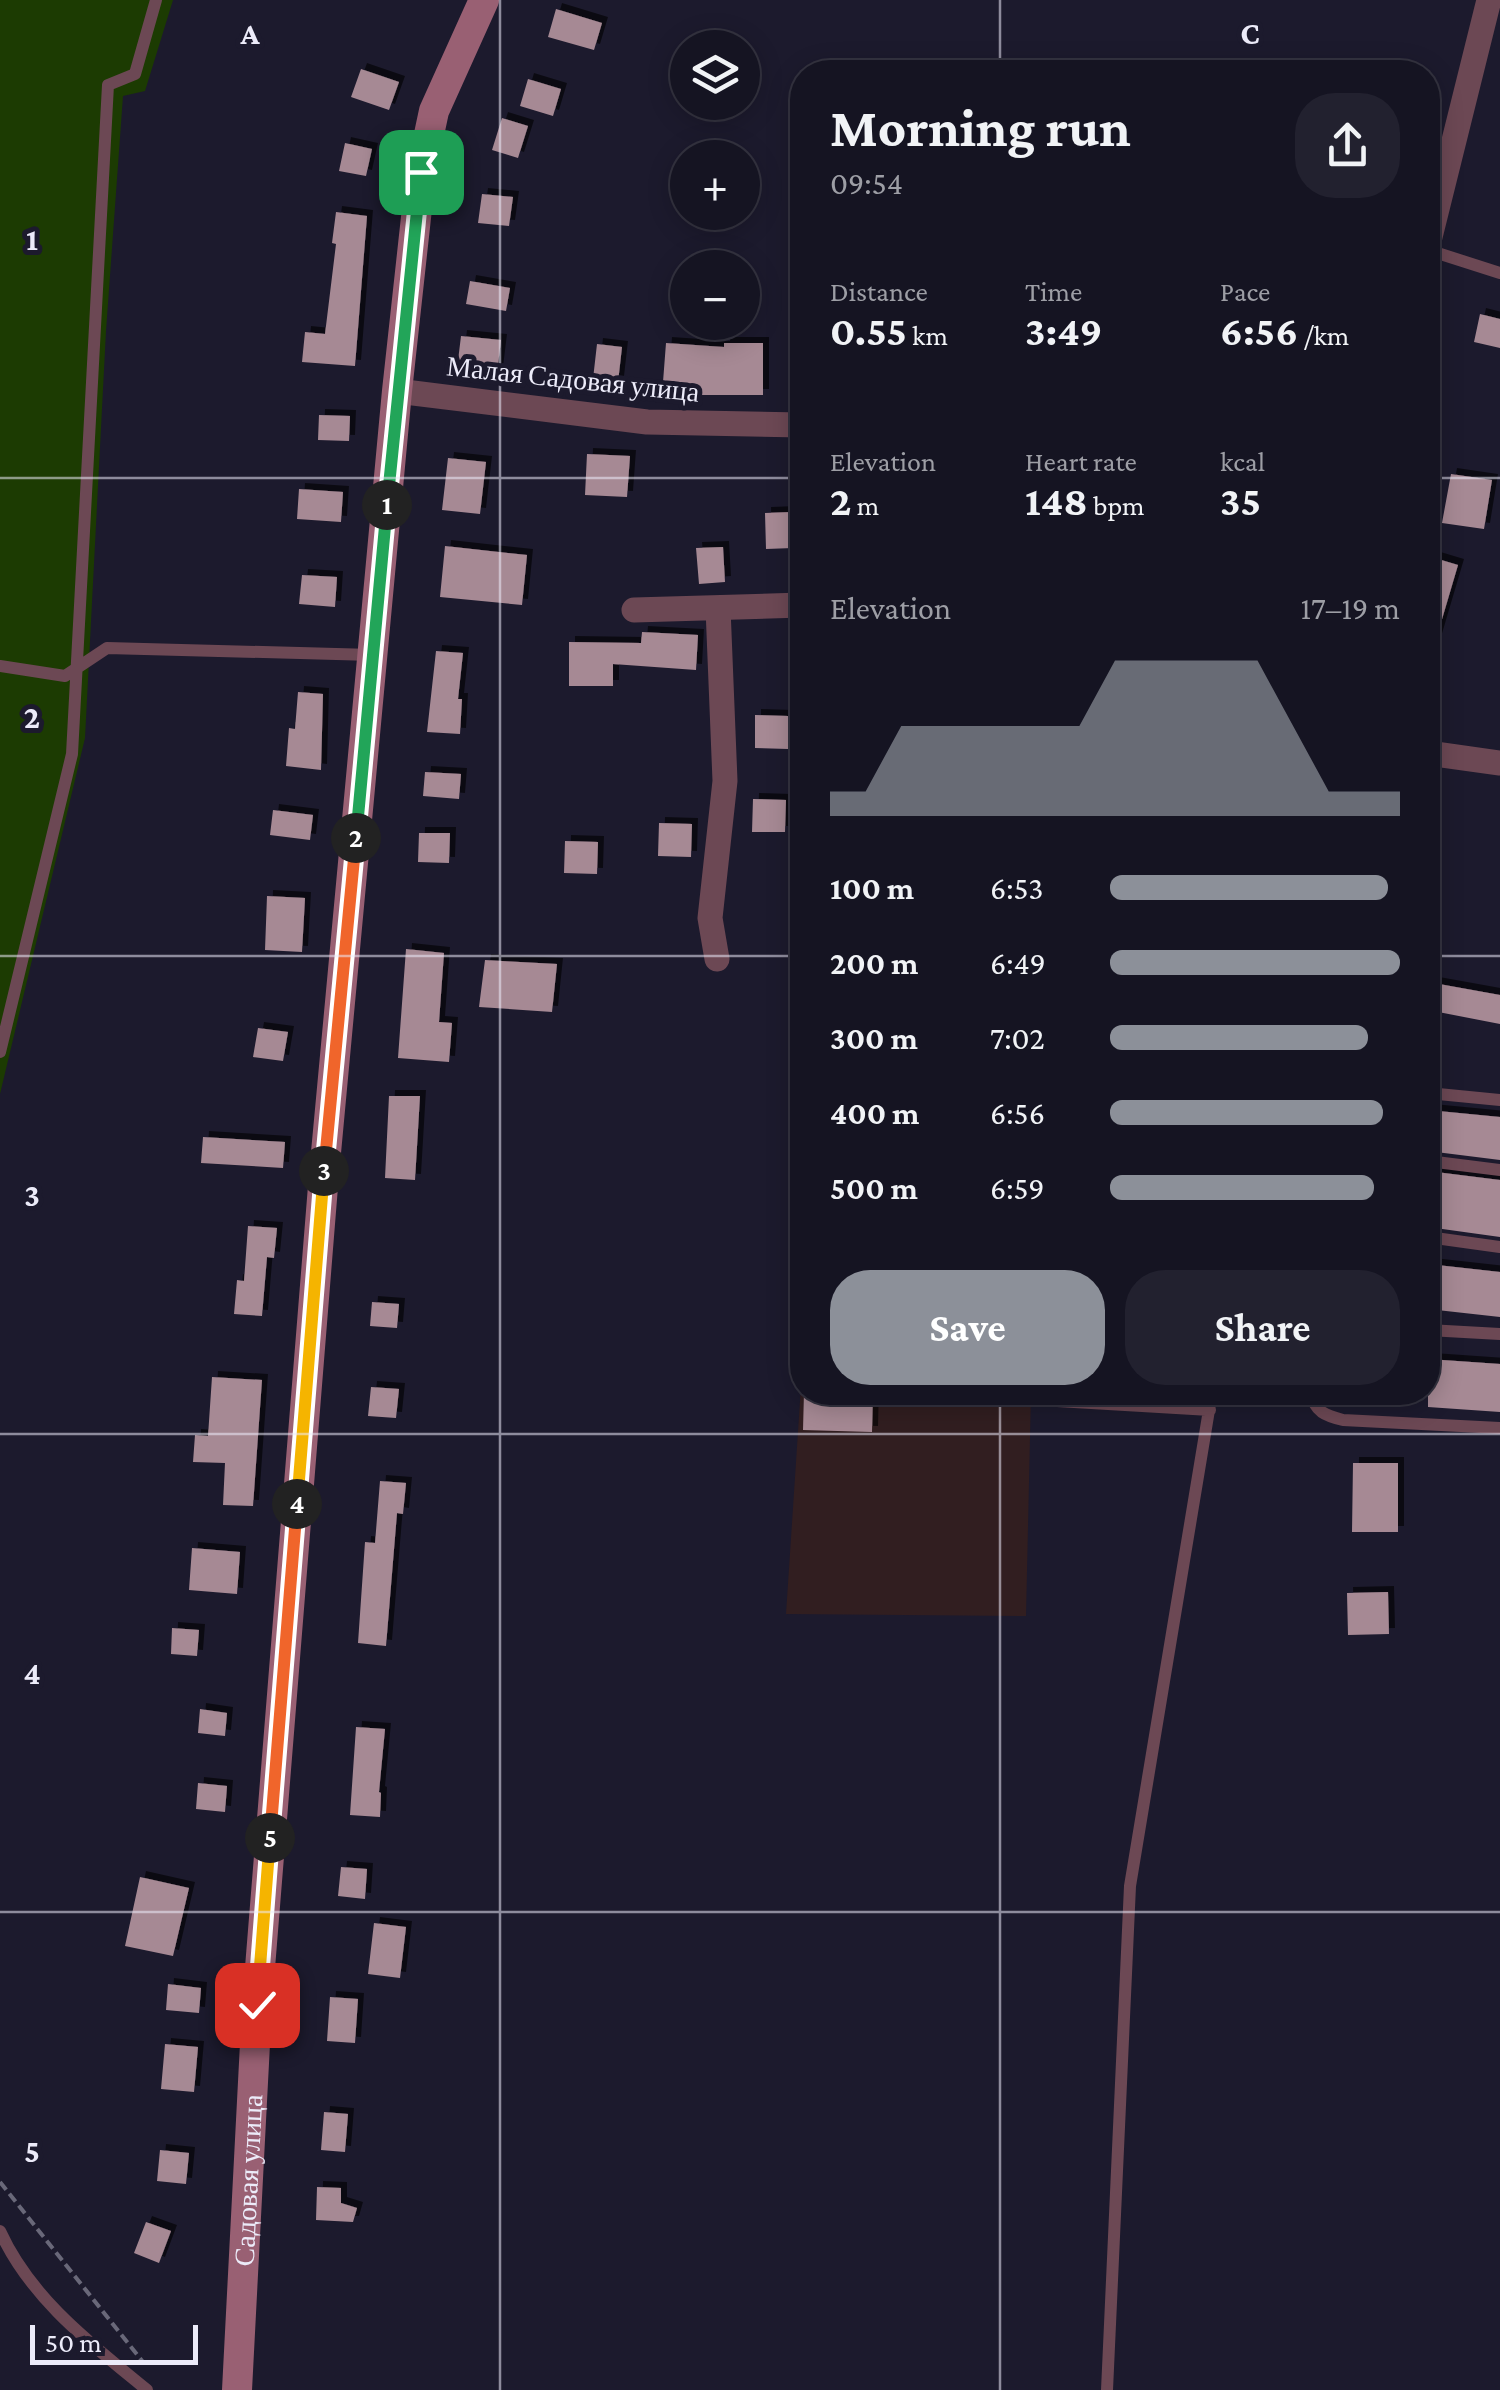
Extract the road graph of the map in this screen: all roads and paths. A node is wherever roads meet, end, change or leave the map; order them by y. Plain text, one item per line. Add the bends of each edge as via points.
1 (156, 0) edge
2 (484, 0) edge
3 (1490, 0) edge
4 (1440, 200) edge
5 (1440, 252) edge
6 (1500, 273) edge
7 (397, 391) junction
8 (790, 426) edge
9 (790, 605) edge
10 (718, 608) junction
11 (634, 610) dead end
12 (374, 655) junction
13 (0, 666) edge
14 (78, 668) junction
15 (1440, 755) edge
16 (1500, 763) edge
17 (716, 959) dead end
18 (0, 1052) edge
19 (1440, 1094) edge
20 (1500, 1100) edge
21 (1440, 1162) edge
22 (1500, 1170) edge
23 (1440, 1239) edge
24 (1500, 1247) edge
25 (1440, 1331) edge
26 (1500, 1334) edge
27 (1125, 1405) edge
28 (1211, 1405) edge
29 (1315, 1405) edge
30 (1210, 1410) junction
31 (1500, 1428) edge
32 (0, 2182) edge
33 (0, 2231) edge
34 (146, 2366) dead end
35 (147, 2390) edge
36 (237, 2390) edge
37 (1108, 2390) edge

1 - 14 lane via 135,74 108,86
2 - 7 main road, Садовая улица via 434,111
3 - 4 street
5 - 6 lane
7 - 8 street, Малая Садовая улица via 647,422
7 - 12 main road, Садовая улица
9 - 10 street
10 - 11 street
10 - 17 street via 725,781 710,918
12 - 14 lane via 107,648
12 - 36 main road, Садовая улица via 258,1985
13 - 14 lane via 65,676
14 - 18 lane via 72,754
15 - 16 street
19 - 20 lane
21 - 22 lane
23 - 24 lane
25 - 26 lane
27 - 30 lane
28 - 30 lane
29 - 31 lane via 1343,1420
30 - 37 lane via 1130,1886
32 - 34 path
33 - 35 lane via 14,2262 48,2302

